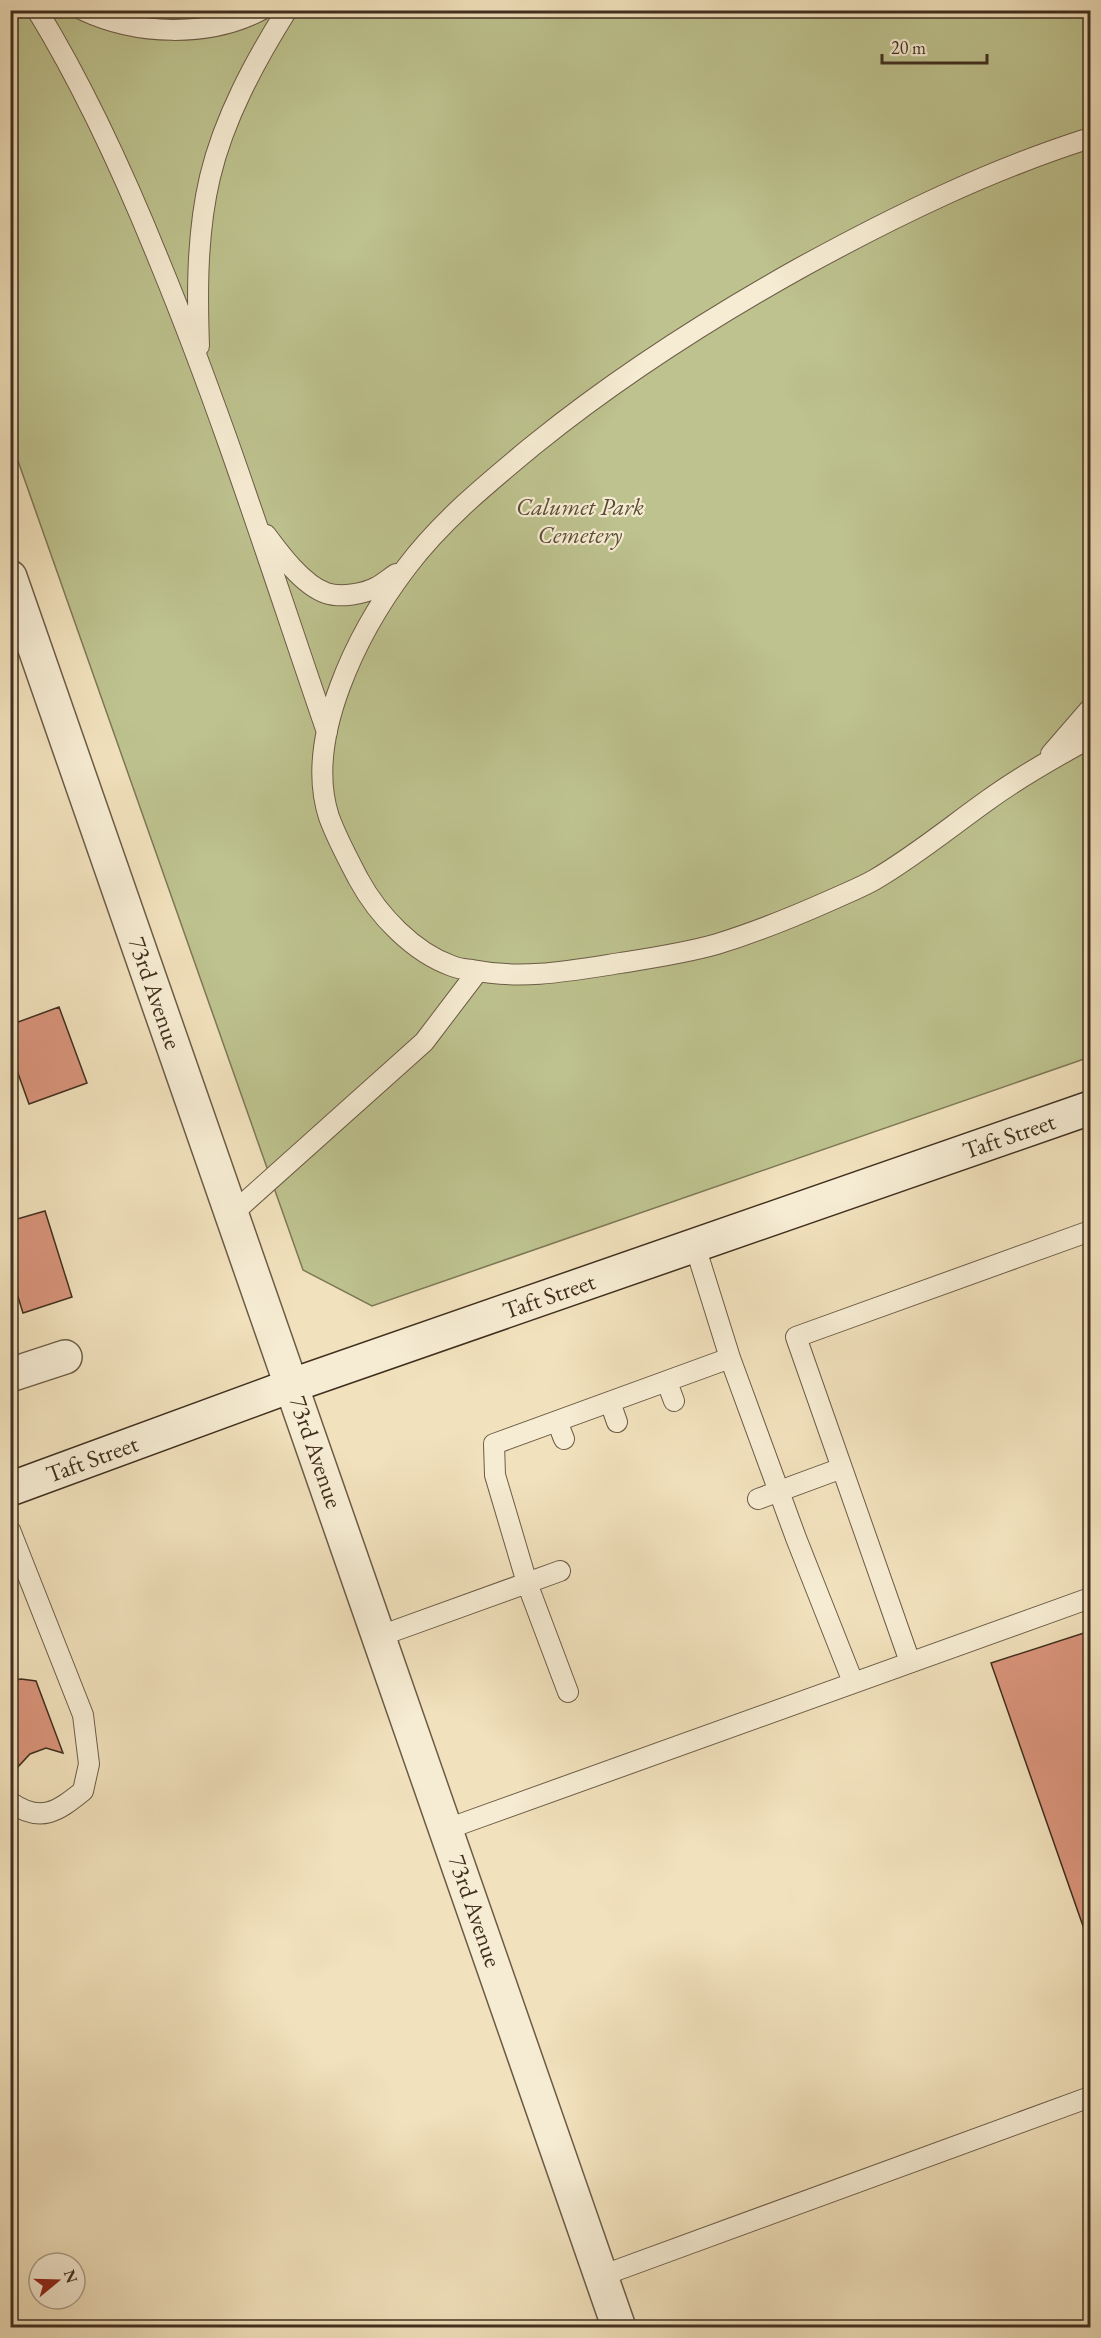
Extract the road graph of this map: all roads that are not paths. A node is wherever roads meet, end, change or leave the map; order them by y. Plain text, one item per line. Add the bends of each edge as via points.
1 (38, 10) edge
2 (83, 10) edge
3 (261, 10) edge
4 (287, 10) edge
5 (1090, 138) edge
6 (200, 363) junction
7 (254, 517) junction
8 (408, 565) junction
9 (10, 577) edge
10 (1090, 709) edge
11 (327, 732) junction
12 (1090, 738) edge
13 (1042, 763) junction
14 (478, 971) junction
15 (1090, 1108) edge
16 (233, 1213) junction
17 (1090, 1231) edge
18 (695, 1246) junction
19 (65, 1357) dead end
20 (730, 1358) junction
21 (10, 1375) edge
22 (667, 1382) junction
23 (293, 1385) junction
24 (674, 1401) dead end
25 (610, 1402) junction
26 (617, 1422) dead end
27 (842, 1468) junction
28 (10, 1489) edge
29 (778, 1490) junction
30 (758, 1499) dead end
31 (10, 1530) edge
32 (560, 1571) dead end
33 (527, 1583) junction
34 (1090, 1598) edge
35 (380, 1636) junction
36 (910, 1662) junction
37 (853, 1682) junction
38 (568, 1692) dead end
39 (10, 1802) edge
40 (447, 1829) junction
41 (1090, 2097) edge
42 (602, 2276) junction
43 (619, 2328) edge

1 - 6 lane via 131,192
2 - 3 lane via 103,20 177,31 218,25
4 - 6 lane via 242,93 210,176 200,237
5 - 8 lane via 937,197 731,307 652,357 559,424 450,519
6 - 7 lane
7 - 8 lane via 279,554 326,593 346,596 376,588
7 - 11 lane
8 - 11 lane via 352,655
9 - 16 street, 73rd Avenue
10 - 13 lane
11 - 14 lane via 323,770 328,813 366,892 390,922 419,948 452,966
12 - 13 lane
13 - 14 lane via 871,882 790,919 714,945 648,959 530,975
14 - 16 lane via 424,1042
15 - 18 street, Taft Street
16 - 23 street, 73rd Avenue
17 - 27 lane via 796,1337
18 - 20 lane
18 - 23 street, Taft Street
19 - 21 street
20 - 22 lane
20 - 29 lane
22 - 24 lane
22 - 25 lane
23 - 28 street, Taft Street
23 - 35 street, 73rd Avenue
25 - 26 lane
25 - 33 lane via 561,1430 494,1444 495,1475
27 - 29 lane
27 - 36 lane
29 - 30 lane
29 - 37 lane
31 - 39 lane via 83,1715 89,1764 83,1791 58,1810 38,1814
32 - 33 lane
33 - 35 lane
33 - 38 lane
34 - 36 lane
35 - 40 street, 73rd Avenue
36 - 37 lane
37 - 40 lane
40 - 42 street, 73rd Avenue
41 - 42 lane
42 - 43 street, 73rd Avenue

